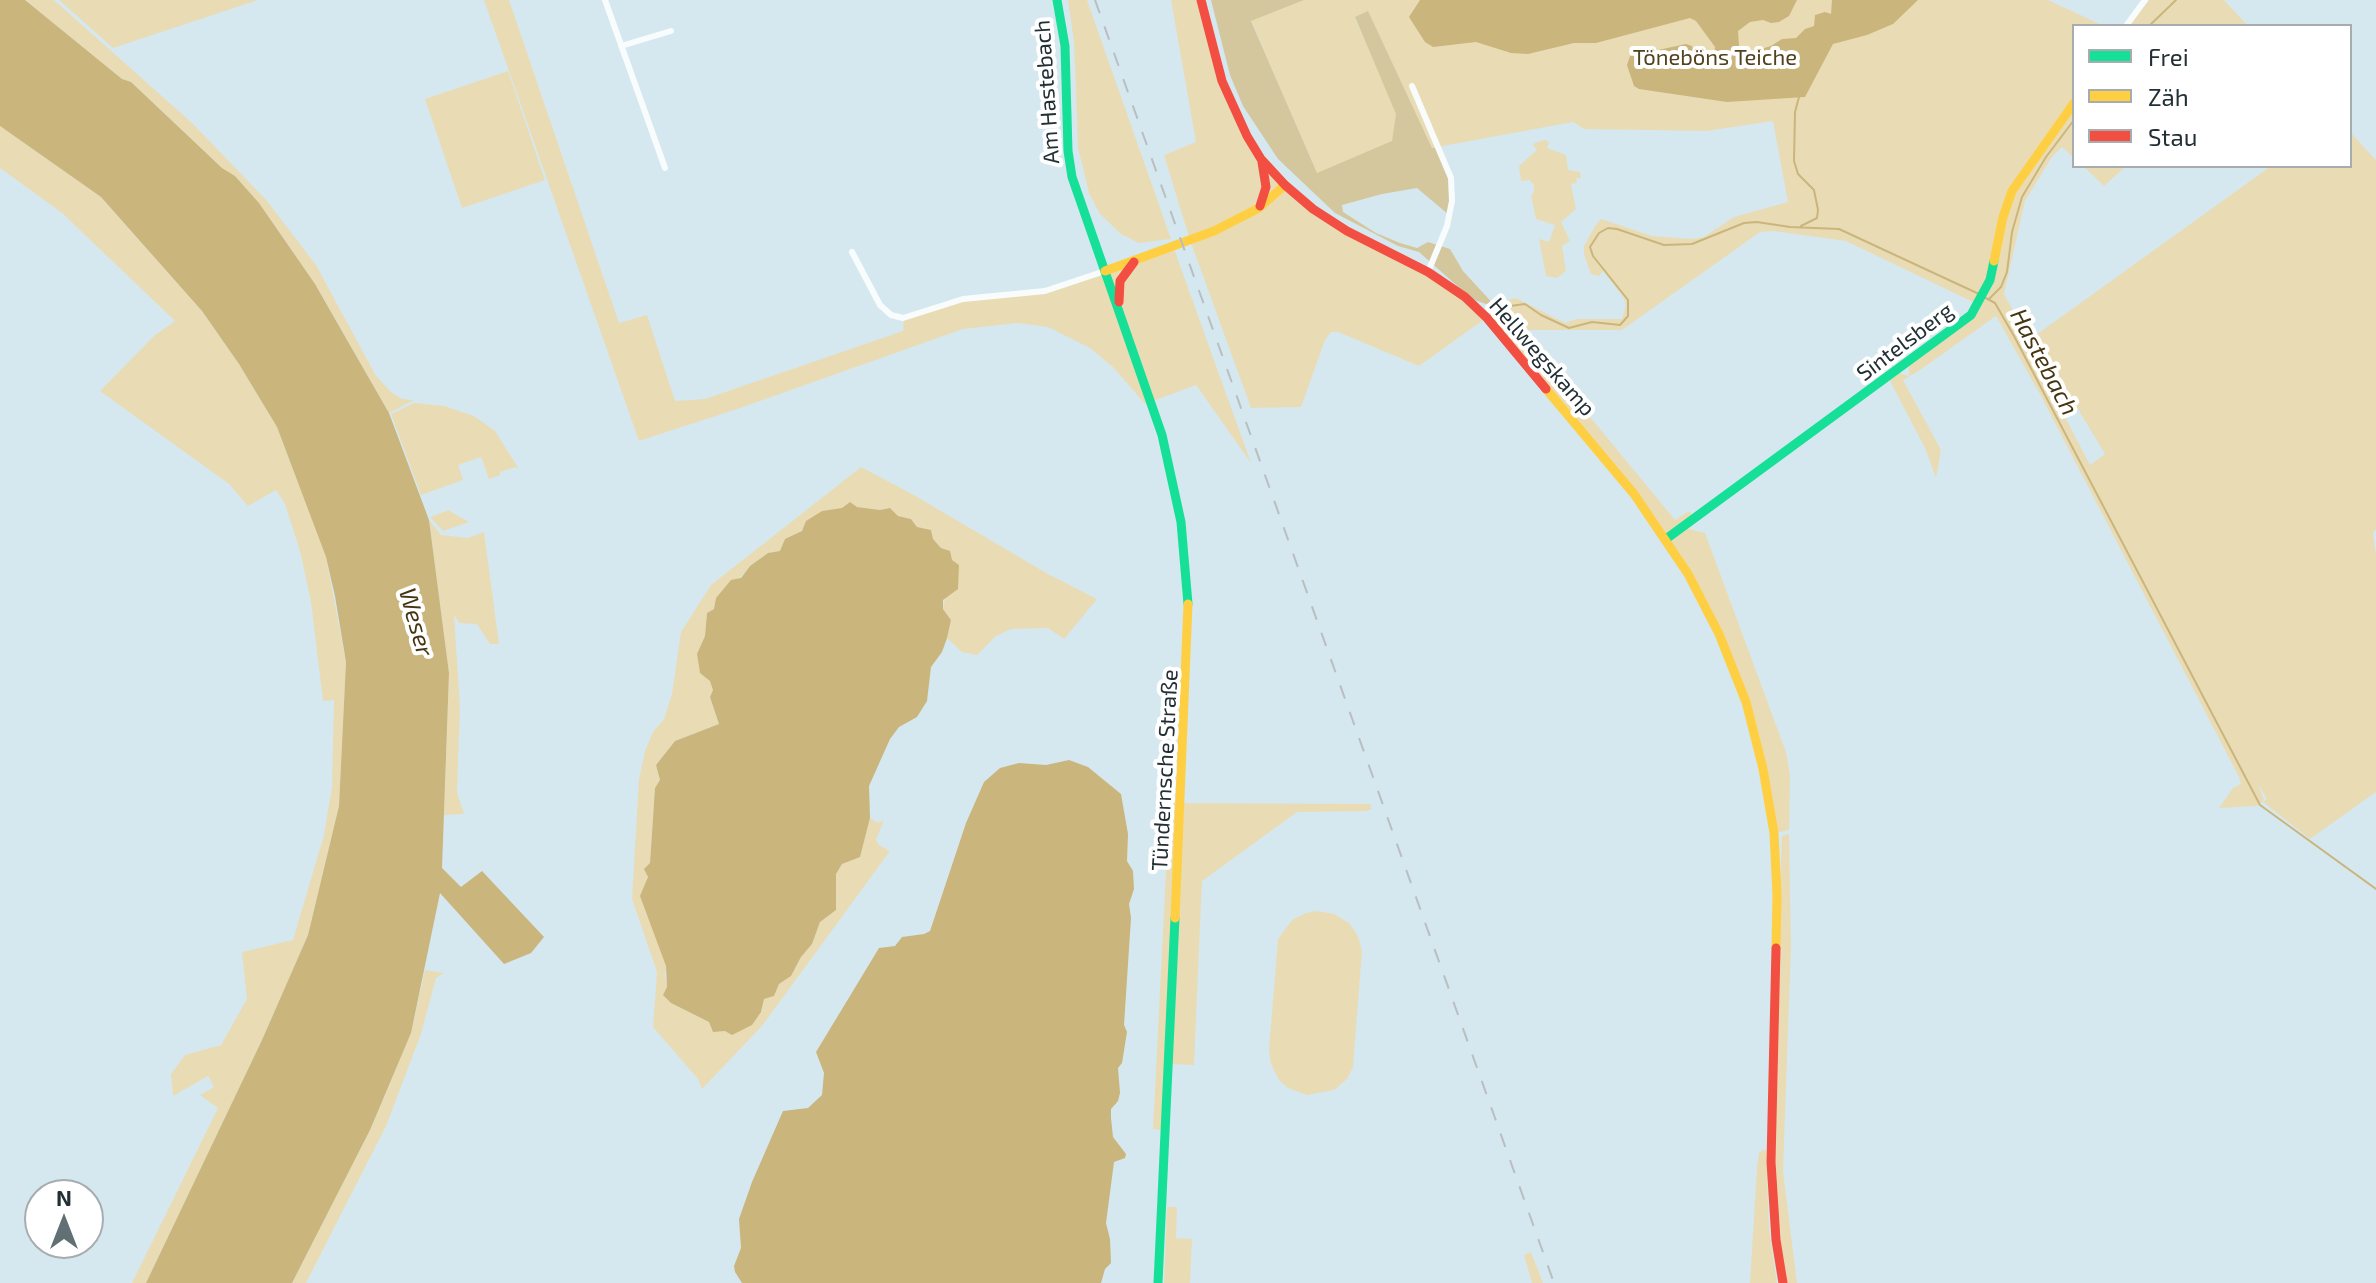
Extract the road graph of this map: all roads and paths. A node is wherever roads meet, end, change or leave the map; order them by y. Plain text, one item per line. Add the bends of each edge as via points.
1 (605, 0) edge
2 (1057, 0) edge
3 (1201, 0) edge
4 (2145, 0) edge
5 (2127, 24) edge
6 (671, 31) dead end
7 (621, 46) junction
8 (1412, 86) dead end
9 (2072, 106) edge
10 (1261, 159) junction
11 (665, 168) dead end
12 (1285, 185) junction
13 (1259, 208) junction
14 (852, 252) dead end
15 (1136, 260) junction
16 (1105, 271) junction
17 (1428, 272) junction
18 (1119, 313) junction
19 (1666, 539) junction
20 (1158, 1283) edge
21 (1783, 1283) edge

1 - 7 street
2 - 16 main road, Am Hastebach via 1065,46 1068,151
3 - 10 main road via 1222,81
4 - 5 street
6 - 7 street
7 - 11 street
8 - 17 street via 1451,178 1447,226
9 - 19 main road, Sintelsberg via 2012,191 1990,280 1960,325
10 - 12 main road, Hellwegskamp
10 - 13 main road via 1266,187
12 - 13 main road
12 - 17 main road, Hellwegskamp via 1347,231
13 - 15 main road
14 - 16 street via 880,305 903,318 963,299 1045,291
15 - 16 main road
15 - 18 main road via 1120,281
16 - 18 main road, Tündernsche Straße
17 - 19 main road, Hellwegskamp via 1487,318
18 - 20 main road, Tündernsche Straße via 1175,486 1188,587
19 - 21 main road, Hellwegskamp via 1719,634 1746,702 1774,833 1771,1162

